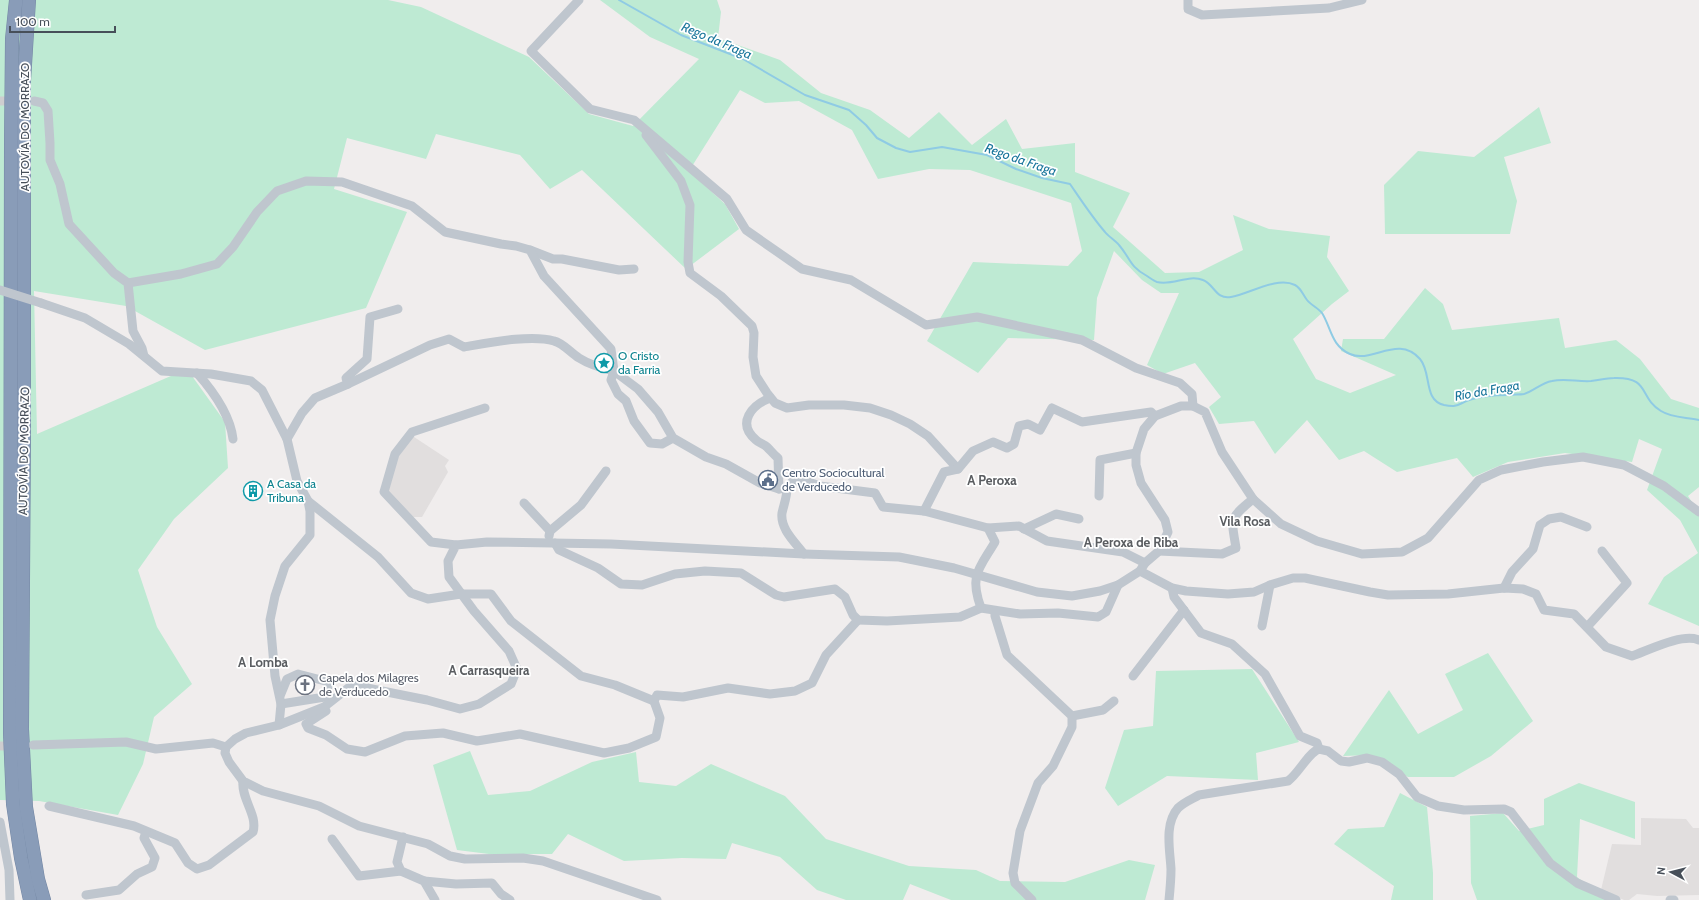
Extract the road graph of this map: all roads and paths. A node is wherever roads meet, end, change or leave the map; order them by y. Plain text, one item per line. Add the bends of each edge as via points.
1 (16, 0) edge
2 (29, 0) edge
3 (579, 0) edge
4 (1188, 0) edge
5 (1362, 0) edge
6 (34, 101) dead end
7 (634, 120) junction
8 (530, 250) junction
9 (634, 269) dead end
10 (128, 283) junction
11 (0, 290) edge
12 (398, 308) dead end
13 (144, 356) junction
14 (614, 371) junction
15 (197, 373) junction
16 (348, 384) junction
17 (770, 398) junction
18 (1193, 406) junction
19 (485, 408) dead end
20 (1155, 416) junction
21 (674, 438) junction
22 (233, 439) dead end
23 (287, 439) junction
24 (1136, 453) junction
25 (958, 468) junction
26 (606, 471) dead end
27 (783, 488) junction
28 (1099, 496) dead end
29 (1253, 499) junction
30 (308, 501) junction
31 (524, 503) dead end
32 (924, 511) junction
33 (1699, 512) edge
34 (1080, 519) dead end
35 (1587, 527) dead end
36 (988, 528) junction
37 (1024, 528) junction
38 (550, 531) junction
39 (552, 543) junction
40 (456, 545) junction
41 (1602, 550) dead end
42 (1159, 551) junction
43 (804, 554) junction
44 (1145, 563) junction
45 (1140, 571) junction
46 (976, 574) junction
47 (1118, 585) junction
48 (1270, 585) junction
49 (1172, 588) junction
50 (1504, 588) junction
51 (461, 594) junction
52 (980, 608) junction
53 (1184, 610) junction
54 (995, 611) junction
55 (858, 620) junction
56 (1262, 626) dead end
57 (1587, 627) junction
58 (1699, 640) edge
59 (1133, 676) dead end
60 (280, 700) junction
61 (654, 701) junction
62 (1114, 701) dead end
63 (324, 707) junction
64 (1072, 716) junction
65 (279, 725) junction
66 (33, 745) dead end
67 (226, 747) junction
68 (1319, 748) junction
69 (243, 781) junction
70 (49, 806) dead end
71 (0, 822) edge
72 (146, 832) junction
73 (403, 837) junction
74 (332, 839) dead end
75 (401, 871) junction
76 (424, 881) junction
77 (86, 895) dead end
78 (10, 900) edge
79 (30, 900) edge
80 (44, 900) edge
81 (435, 900) edge
82 (510, 900) edge
83 (658, 900) edge
84 (1032, 900) edge
85 (1169, 900) edge
86 (1616, 900) edge
87 (1670, 900) edge
88 (1674, 900) edge

1 - 79 highway, AUTOVÍA DO MORRAZO via 12,39 11,145 10,733 13,804
2 - 80 highway, AUTOVÍA DO MORRAZO via 24,80 22,729 26,807
3 - 7 street via 531,51 590,109
4 - 5 street via 1188,9 1202,15 1329,8
6 - 10 street via 43,103 48,111 50,160 60,184 69,224 114,274
7 - 17 street via 681,181 690,205 690,273 721,296 752,326 756,376
7 - 18 street via 727,199 746,230 802,269 851,280 926,325 977,317 1082,340 1136,368 1180,383 1192,394
8 - 9 street via 553,259 619,270
8 - 10 street via 445,232 412,206 342,182 306,181 277,190 216,264 181,274
8 - 14 street via 544,276 611,349
10 - 13 street via 133,331
11 - 13 street, bridge via 85,318
12 - 16 street via 370,317 367,359 346,378
13 - 15 street via 162,372
14 - 16 street via 590,364 554,341 532,339 464,347 449,338
14 - 21 street via 638,389 658,412
14 - 21 street via 612,380 618,394 626,401 634,421 650,443 662,444
15 - 22 street via 211,388 232,425
15 - 23 street via 251,381 262,390
16 - 23 street via 315,398 302,413
17 - 25 street via 787,408 844,405 870,408 892,415 928,436
17 - 27 street via 751,409 747,420 749,430 756,440 778,458
18 - 20 street via 1181,406
18 - 29 street via 1205,412 1222,452
19 - 40 street via 412,432 395,454 384,492 431,542
20 - 24 street via 1144,429
20 - 25 street via 1151,412 1082,422 1052,408 1040,430 1028,424 1019,426 1014,444 1007,448 993,442 973,451
21 - 27 street via 706,458 726,464 760,483
23 - 30 street via 297,481
24 - 28 street via 1100,460
24 - 42 street via 1141,483 1165,520 1168,532
25 - 32 street via 944,472
26 - 38 street via 581,506
27 - 32 street via 800,479 820,486 875,492 883,506
27 - 43 street via 787,498 782,514 784,527
29 - 33 street via 1282,524 1317,541 1362,554 1402,552 1428,538 1479,480 1501,470 1583,457 1624,465 1664,486
29 - 42 street via 1235,514 1232,521 1236,548 1222,554
30 - 51 street via 378,557 411,593 428,599
30 - 60 street via 310,535 285,566 270,620
31 - 38 street
32 - 36 street
34 - 37 street via 1056,514
35 - 50 street via 1561,517 1540,524 1532,549 1512,572
36 - 37 street
36 - 46 street via 995,542
37 - 44 street via 1047,541 1123,552
38 - 39 street
39 - 40 street via 487,542
39 - 43 street
39 - 55 street via 559,550 598,568 621,584 642,585 675,574 705,571 741,573 776,595 784,597 835,589 845,597
40 - 51 street via 448,561 449,577
41 - 57 street via 1627,583
42 - 44 street
43 - 46 street via 899,557
44 - 45 street
45 - 47 street
45 - 49 street
46 - 47 street via 1037,592 1072,596
46 - 52 street via 975,592
47 - 54 street via 1106,612 1098,617
48 - 49 street via 1254,592 1228,594
48 - 50 street via 1293,578 1305,578 1388,595 1448,594
48 - 56 street
49 - 53 street via 1174,597
50 - 57 street via 1523,589 1536,594 1544,610 1574,614
51 - 61 street via 490,594 511,620 581,676 615,685
51 - 63 street via 509,651 517,669 512,684 479,704 460,709 352,685
52 - 54 street
52 - 55 street via 960,617
53 - 59 street
53 - 68 street via 1201,633 1232,644 1265,674 1300,736 1317,743
54 - 64 street via 1007,655
55 - 61 street via 826,656 812,683 795,691 770,694 728,688 683,697 657,695
57 - 58 street via 1606,647 1632,656 1676,640
60 - 60 street via 325,697 329,682 298,674 287,679
60 - 65 street
61 - 63 street via 660,718 656,737 629,748 604,753 520,734 477,741 444,733 405,736 365,752 347,749 326,735 308,728 306,724 326,712
62 - 64 street via 1103,710
63 - 65 street
64 - 84 street via 1072,727 1052,766 1038,783 1020,831 1013,873 1015,883
65 - 67 street via 246,733
66 - 67 street via 126,742 156,749 213,743
67 - 69 street via 225,753 229,762
68 - 85 street via 1288,781 1199,795 1178,808 1171,824 1169,839
68 - 86 street via 1341,761 1367,758 1382,762 1399,774 1417,797 1438,806 1464,810 1504,809 1511,812 1550,863 1577,883
69 - 72 street via 242,787 255,824 253,832 209,865 197,869 188,863 175,843
69 - 73 street via 263,792 319,806 359,826
70 - 72 street via 134,826
71 - 78 street via 9,870
72 - 77 street via 144,838 155,858 152,866 119,890
73 - 75 street via 397,862
73 - 83 street via 464,859 523,858 543,861
74 - 75 street via 360,876
75 - 76 street
76 - 81 street
76 - 82 street via 456,884 492,883
87 - 88 street

